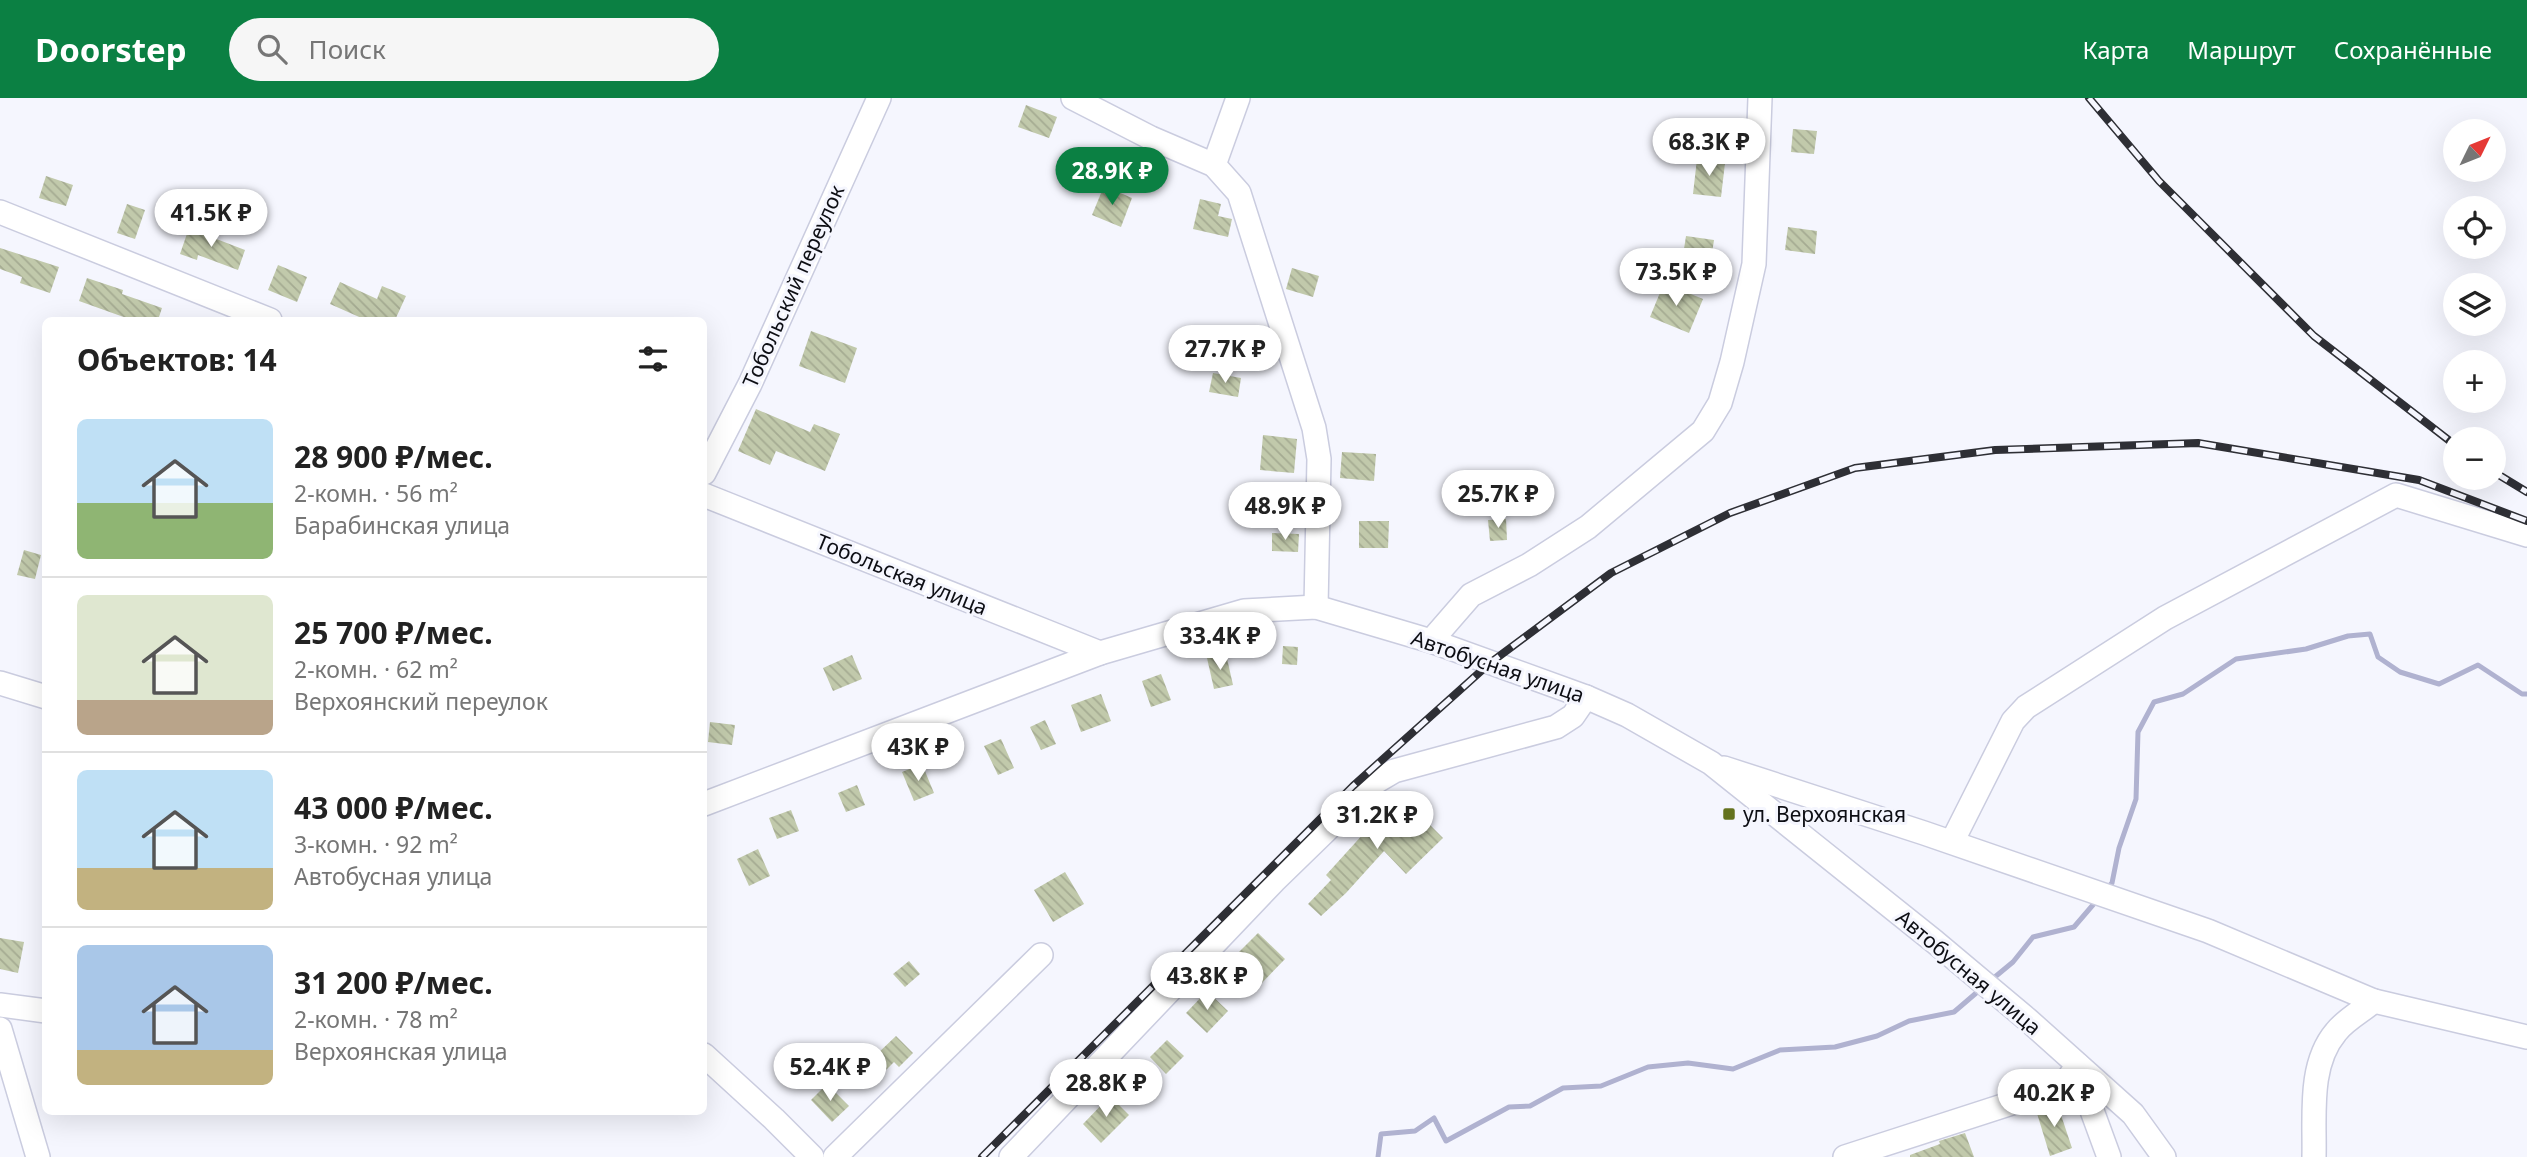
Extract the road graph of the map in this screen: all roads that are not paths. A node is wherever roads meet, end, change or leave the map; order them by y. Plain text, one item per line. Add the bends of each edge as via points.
1 (879, 98) edge
2 (1073, 98) edge
3 (1238, 98) edge
4 (1760, 98) edge
5 (1214, 165) junction
6 (0, 212) edge
7 (262, 317) edge
8 (707, 466) edge
9 (707, 496) edge
10 (2527, 535) edge
11 (1316, 607) junction
12 (1431, 641) junction
13 (1100, 653) junction
14 (0, 682) edge
15 (42, 696) edge
16 (1586, 697) junction
17 (1711, 763) junction
18 (707, 803) edge
19 (1952, 842) junction
20 (1041, 955) dead end
21 (2374, 1002) junction
22 (0, 1005) edge
23 (42, 1010) edge
24 (0, 1029) edge
25 (2527, 1037) edge
26 (707, 1058) edge
27 (2074, 1072) junction
28 (38, 1157) edge
29 (812, 1157) edge
30 (835, 1157) edge
31 (1011, 1157) edge
32 (1845, 1157) edge
33 (2109, 1157) edge
34 (2164, 1157) edge
35 (2314, 1157) edge

1 - 8 street, Тобольский переулок via 750,384
2 - 5 street
3 - 5 street
4 - 12 street via 1754,264 1732,362 1713,416 1703,430 1588,527 1471,595
5 - 11 street via 1239,193 1314,428 1319,459
6 - 7 street
9 - 13 street, Тобольская улица
10 - 19 street via 2396,495 2262,566 2165,618 2026,707 2013,721
11 - 12 street, Автобусная улица
11 - 13 street, Автобусная улица via 1244,611
12 - 16 street, Автобусная улица
13 - 18 street, Автобусная улица
14 - 15 street
16 - 17 street, Автобусная улица
16 - 31 street via 1573,716 1556,726 1394,771 1377,781 1274,881
17 - 19 street
17 - 27 street, Автобусная улица via 2028,1020
19 - 21 street via 2208,931
20 - 30 street
21 - 25 street
21 - 35 street via 2336,1030 2323,1051 2316,1076
22 - 23 street
24 - 28 street
26 - 29 street
27 - 32 street via 2055,1089
27 - 33 street
27 - 34 street, Автобусная улица via 2133,1114

